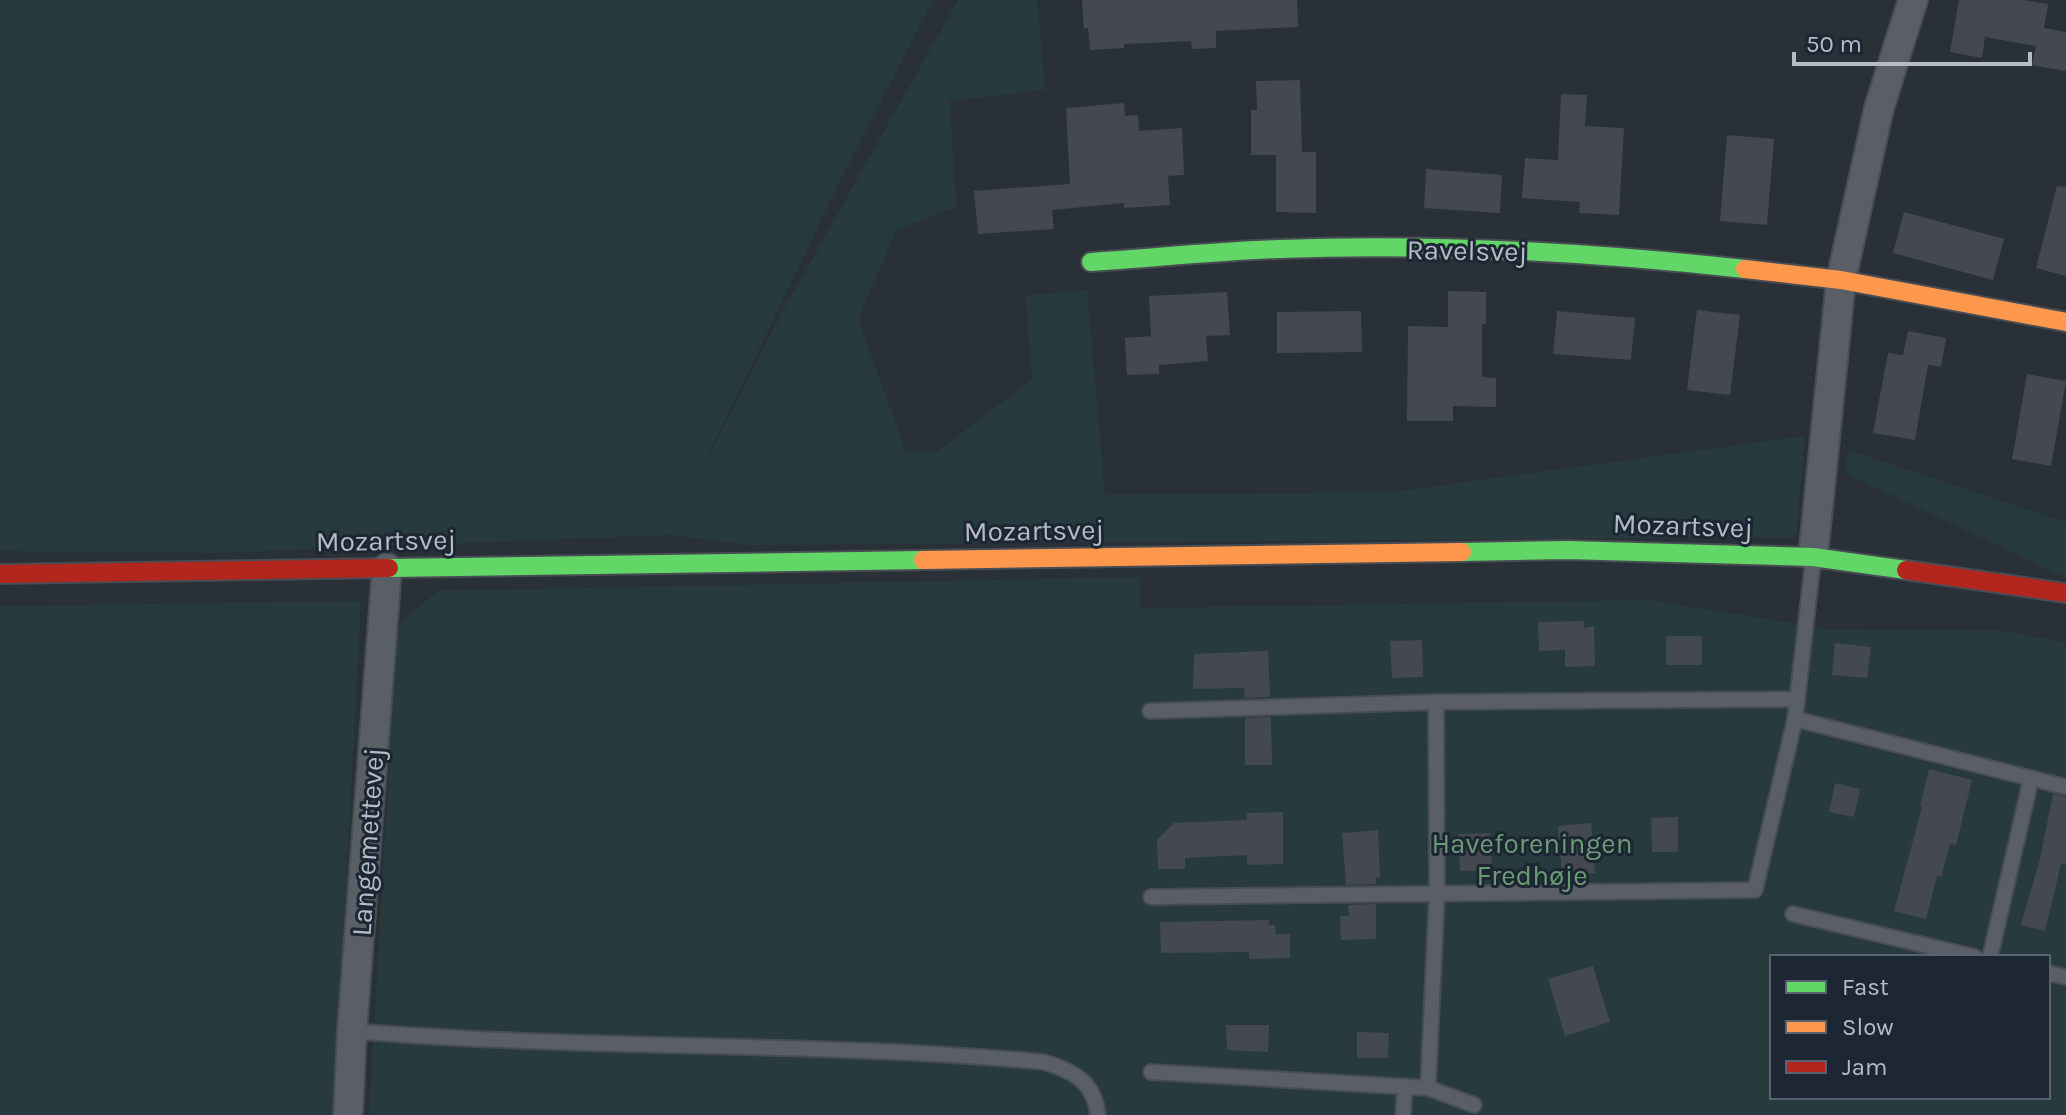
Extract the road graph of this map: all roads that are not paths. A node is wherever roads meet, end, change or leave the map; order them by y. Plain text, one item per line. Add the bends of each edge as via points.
1 (1913, 0) edge
2 (1091, 262) dead end
3 (1841, 280) junction
4 (2066, 322) edge
5 (1813, 557) junction
6 (387, 568) junction
7 (0, 574) edge
8 (2066, 593) edge
9 (1797, 699) junction
10 (1436, 702) junction
11 (1150, 711) dead end
12 (1795, 719) junction
13 (2031, 779) junction
14 (2066, 787) edge
15 (1437, 893) junction
16 (1151, 897) dead end
17 (1793, 914) dead end
18 (1967, 955) edge
19 (1990, 955) edge
20 (352, 1031) junction
21 (1151, 1072) dead end
22 (1405, 1086) junction
23 (1428, 1088) junction
24 (1474, 1105) dead end
25 (348, 1115) edge
26 (1098, 1115) edge
27 (1403, 1115) edge

1 - 3 street via 1879,108
2 - 3 street, Ravelsvej via 1279,249 1467,248 1654,259
3 - 4 street, Ravelsvej
3 - 5 street
5 - 6 street, Mozartsvej via 1567,550
5 - 8 street, Mozartsvej
5 - 9 lane
6 - 7 street, Mozartsvej
6 - 20 street, Langemettevej
9 - 10 lane
9 - 12 lane
10 - 11 lane
10 - 15 lane
12 - 13 lane
12 - 15 lane via 1755,890
13 - 14 lane
13 - 19 lane
15 - 16 lane
15 - 23 lane
17 - 18 lane
20 - 25 street, Langemettevej
20 - 26 lane via 1044,1062 1082,1078
21 - 22 lane
22 - 23 lane
22 - 27 lane
23 - 24 lane

